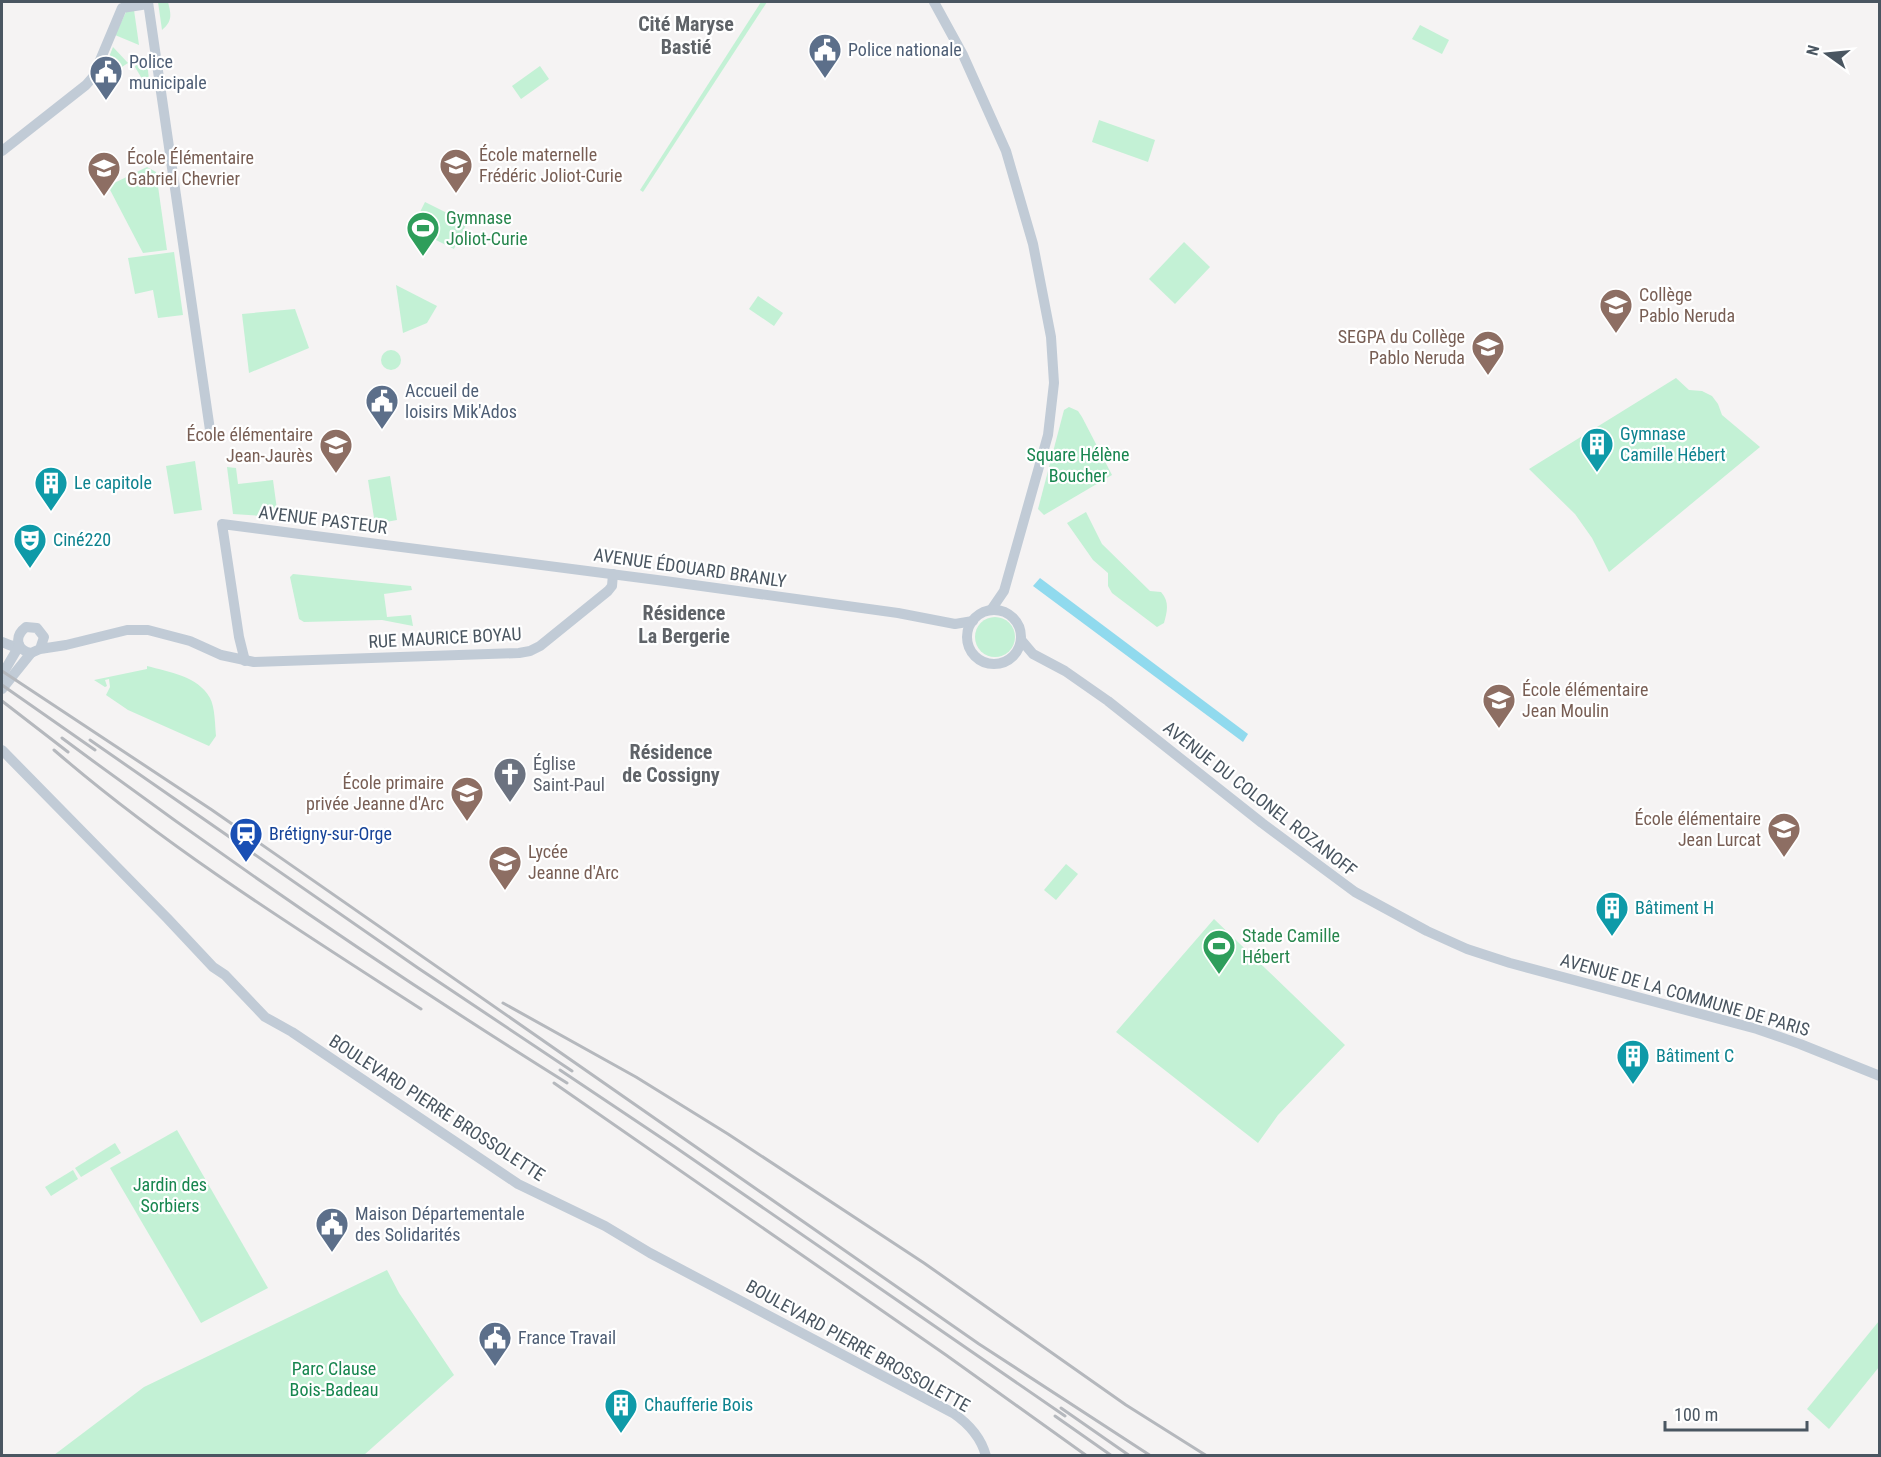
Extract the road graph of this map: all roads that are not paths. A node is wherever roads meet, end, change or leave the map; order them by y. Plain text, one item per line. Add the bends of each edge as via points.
1 (934, 2) edge
2 (148, 3) edge
3 (2, 151) edge
4 (211, 436) dead end
5 (420, 548) joint
6 (613, 574) junction
7 (1004, 591) junction
8 (991, 610) junction
9 (1008, 614) junction
10 (973, 621) junction
11 (955, 624) junction
12 (968, 634) junction
13 (2, 636) edge
14 (19, 641) junction
15 (1022, 641) junction
16 (2, 642) edge
17 (36, 651) junction
18 (1032, 653) junction
19 (1017, 654) junction
20 (245, 661) junction
21 (2, 675) edge
22 (2, 689) edge
23 (2, 750) edge
24 (1479, 954) joint
25 (1880, 1076) edge
26 (986, 1455) edge

1 - 7 street via 963,55 1006,151 1033,244 1051,337 1054,383 1048,435
2 - 3 street via 122,8 93,77
2 - 4 street
5 - 6 street, AVENUE ÉDOUARD BRANLY
5 - 20 street, AVENUE PASTEUR via 222,524
6 - 11 street, AVENUE ÉDOUARD BRANLY
6 - 20 street, RUE MAURICE BOYAU via 608,591 530,651
7 - 8 street
7 - 9 street
8 - 9 street
8 - 10 street
9 - 15 street via 1019,626
10 - 11 street, AVENUE ÉDOUARD BRANLY
10 - 12 street
11 - 12 street, AVENUE ÉDOUARD BRANLY
12 - 19 street via 973,654 987,664 1002,664
13 - 14 street
14 - 16 street via 10,645
14 - 17 street via 26,652
14 - 17 street via 26,627 37,628 44,637
14 - 21 street
15 - 18 street, AVENUE DU COLONEL ROZANOFF
15 - 19 street
17 - 20 street, RUE MAURICE BOYAU via 127,630 148,630 180,637 211,652
17 - 22 street via 14,671
18 - 19 street
18 - 24 street, AVENUE DU COLONEL ROZANOFF via 1088,686 1355,892 1427,932
23 - 26 street, BOULEVARD PIERRE BROSSOLETTE via 265,1017 518,1184 597,1222 953,1413 972,1429
24 - 25 street, AVENUE DE LA COMMUNE DE PARIS via 1757,1029

